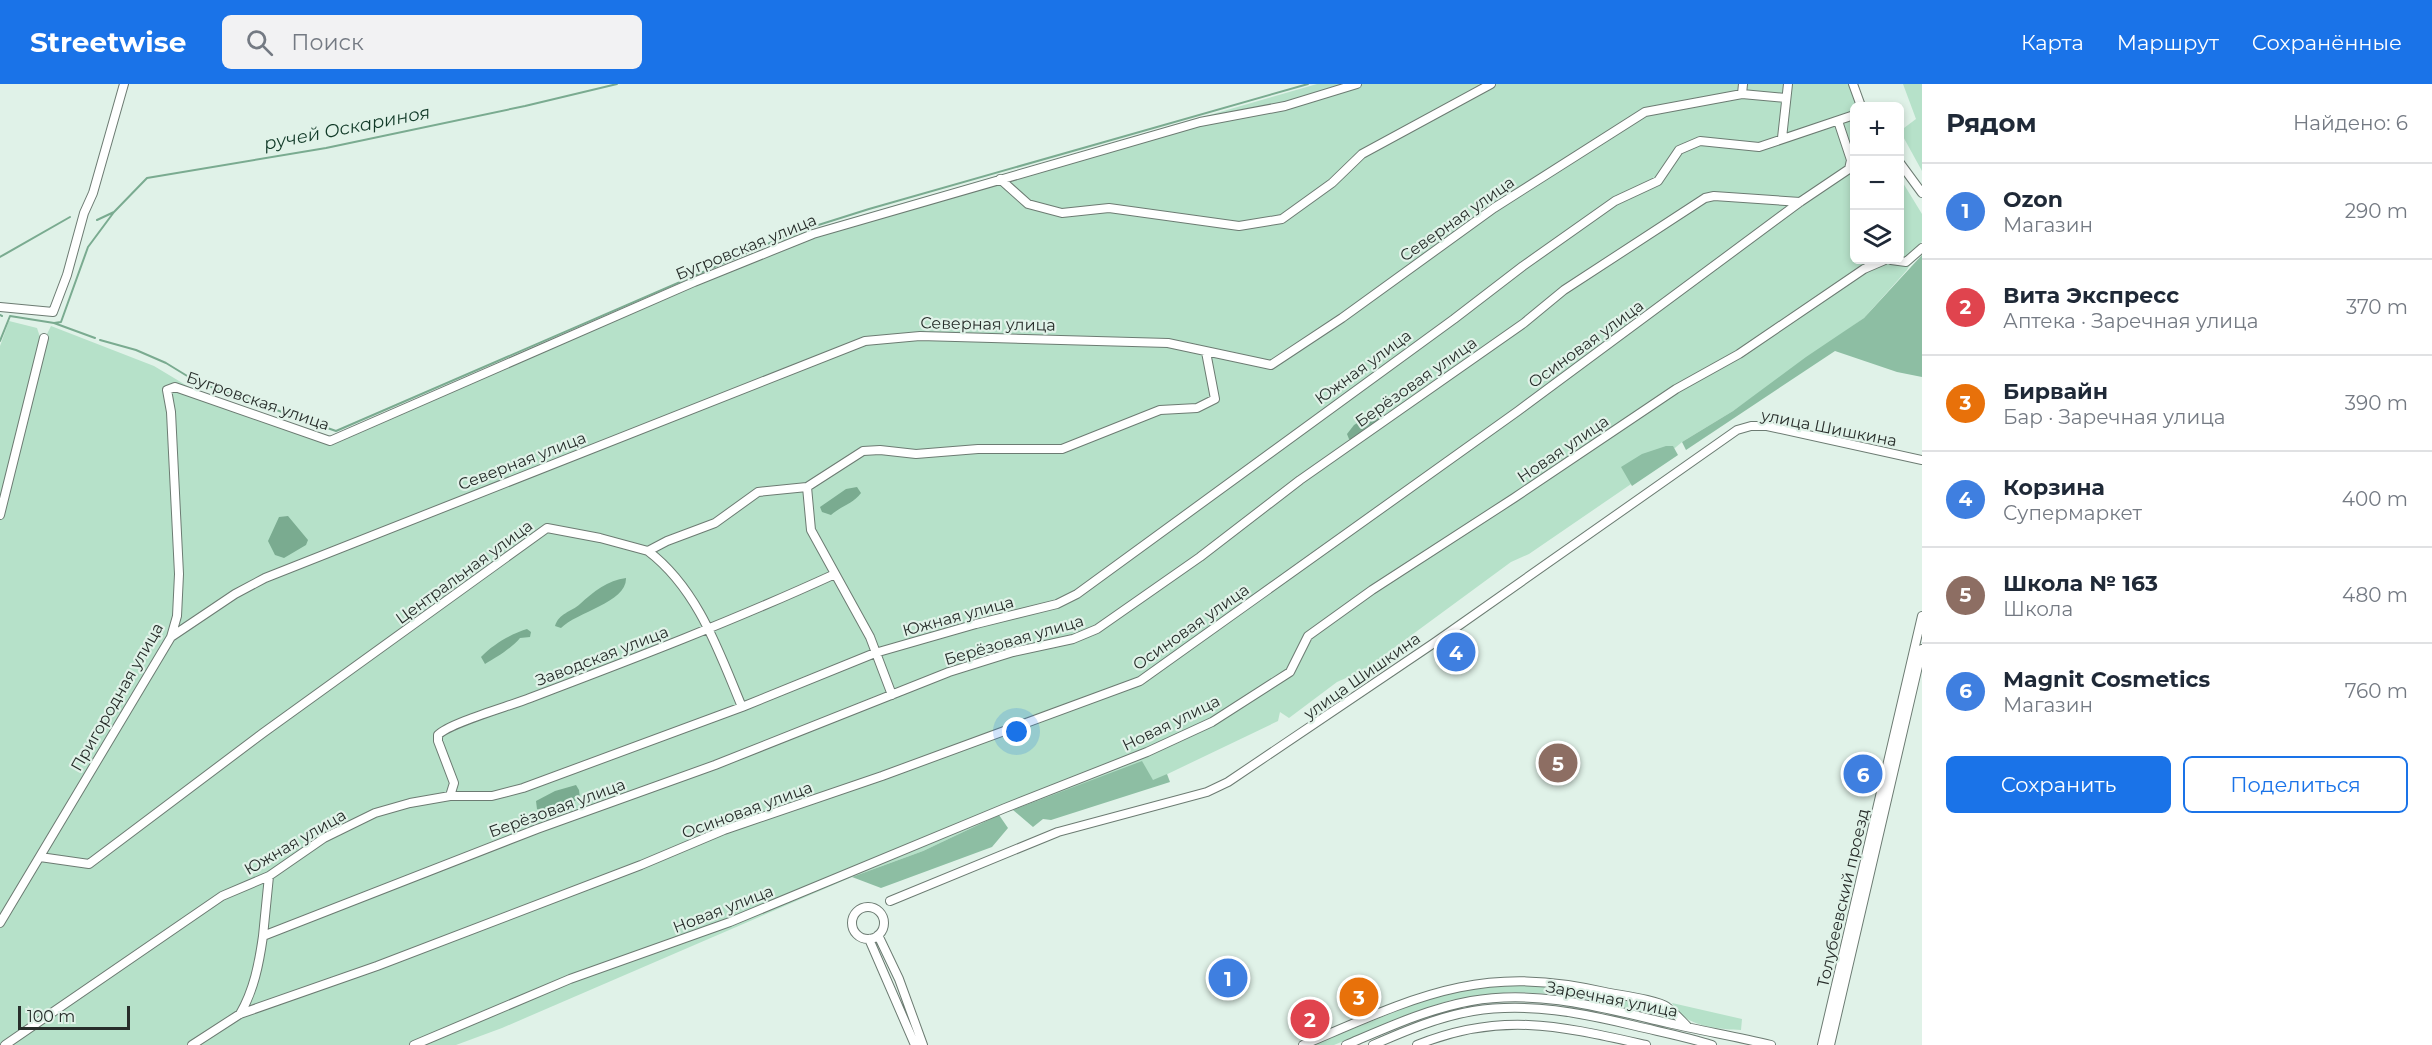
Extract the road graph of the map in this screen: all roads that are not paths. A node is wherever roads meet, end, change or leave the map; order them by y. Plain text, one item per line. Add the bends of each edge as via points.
1 (124, 84) edge
2 (1357, 84) edge
3 (1491, 84) edge
4 (1743, 84) edge
5 (1788, 84) edge
6 (1853, 84) edge
7 (1743, 94) junction
8 (1785, 98) junction
9 (1860, 102) edge
10 (1850, 116) edge
11 (1838, 121) junction
12 (1782, 138) junction
13 (1904, 170) edge
14 (1000, 179) junction
15 (1922, 193) edge
16 (1800, 202) junction
17 (1922, 248) edge
18 (1904, 262) edge
19 (1876, 264) edge
20 (0, 307) edge
21 (44, 338) dead end
22 (1206, 352) junction
23 (167, 390) joint
24 (1922, 460) edge
25 (807, 488) junction
26 (0, 515) edge
27 (648, 551) junction
28 (836, 574) junction
29 (1922, 616) edge
30 (710, 630) junction
31 (171, 637) junction
32 (1922, 649) edge
33 (875, 653) junction
34 (892, 695) junction
35 (742, 707) junction
36 (450, 796) junction
37 (40, 857) junction
38 (269, 876) junction
39 (890, 902) dead end
40 (0, 923) edge
41 (878, 935) junction
42 (262, 936) junction
43 (869, 939) junction
44 (240, 1014) junction
45 (1688, 1027) junction
46 (5, 1045) edge
47 (192, 1045) edge
48 (414, 1045) edge
49 (915, 1045) edge
50 (923, 1045) edge
51 (1303, 1045) edge
52 (1346, 1045) edge
53 (1373, 1045) edge
54 (1418, 1045) edge
55 (1646, 1045) edge
56 (1712, 1045) edge
57 (1771, 1045) edge
58 (1822, 1045) edge
59 (1830, 1045) edge

1 - 20 street via 53,312
2 - 14 street, Бугровская улица via 1285,106 1200,122
3 - 14 street via 1362,154 1332,183 1282,219 1239,226 1109,208 1062,213 1028,204
4 - 7 street
5 - 8 street
6 - 9 street
7 - 8 street, Северная улица
7 - 22 street, Северная улица via 1645,112 1494,208 1270,365
8 - 12 street
10 - 11 street, Южная улица
11 - 12 street, Южная улица
11 - 16 street, Осиновая улица via 1851,160 1849,169
12 - 33 street, Южная улица via 1759,147 1700,141 1679,150 1658,181 1615,201 1578,227 1077,594 1057,604
13 - 15 street
14 - 23 street, Бугровская улица via 813,234 330,441 175,387
16 - 34 street, Берёзовая улица via 1705,198 1564,290 1524,323 1299,480 1200,558 1096,629 1073,639 949,672
16 - 44 street, Осиновая улица via 1508,418 1140,681 724,830 388,962
17 - 18 street
19 - 48 street, Новая улица via 1738,354 1676,389 1372,590 1308,636 1290,672 1212,722 730,922 570,979
21 - 26 street
22 - 25 street via 1215,399 1197,408 1160,410 1062,449 863,452
22 - 31 street, Северная улица via 1168,343 1121,340 920,336 865,341 265,578
23 - 31 street, Пригородная улица via 179,573 177,616
24 - 39 street, улица Шишкина via 1767,426 1737,430 1228,782 1207,792 1058,832
25 - 27 street via 758,492 715,523
25 - 28 street via 811,530
27 - 30 street via 683,586
27 - 37 street, Центральная улица via 548,528 89,864
28 - 30 street, Заводская улица
28 - 33 street
29 - 58 street, Толубеевский проезд
30 - 35 street
30 - 36 street, Заводская улица via 442,731 438,741 454,783
31 - 37 street, Пригородная улица
32 - 59 street, Толубеевский проезд
33 - 34 street
33 - 35 street, Южная улица
34 - 42 street, Берёзовая улица
35 - 36 street, Южная улица via 523,788 492,796
36 - 38 street, Южная улица via 375,813 324,838
37 - 40 street, Пригородная улица
38 - 42 street
38 - 46 street, Южная улица via 222,896
41 - 43 street
41 - 43 street via 884,925 882,915 873,908 862,908 854,916 853,927 859,936
41 - 50 street
42 - 44 street via 250,998
43 - 49 street
44 - 47 street, Осиновая улица
45 - 51 street via 1666,1006 1557,982 1500,981 1428,994
45 - 52 street, Заречная улица via 1581,1003 1511,997 1470,1001 1432,1011
45 - 57 street, Заречная улица
53 - 56 street, Заречная улица via 1436,1020 1512,1007 1579,1013
54 - 55 street via 1457,1031 1513,1023 1553,1025

